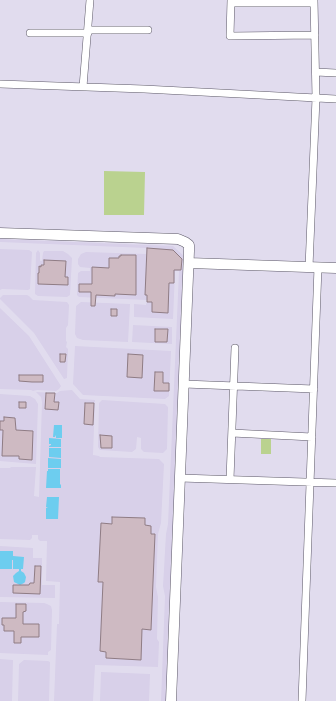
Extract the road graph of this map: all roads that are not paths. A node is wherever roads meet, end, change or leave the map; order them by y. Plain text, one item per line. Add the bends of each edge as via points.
1 (90, 0) edge
2 (231, 1) edge
3 (314, 2) edge
4 (148, 30) dead end
5 (88, 31) junction
6 (30, 33) dead end
7 (315, 35) junction
8 (316, 72) junction
9 (336, 73) edge
10 (0, 84) edge
11 (82, 87) junction
12 (316, 98) junction
13 (336, 99) edge
14 (0, 233) edge
15 (189, 263) junction
16 (314, 267) junction
17 (336, 268) edge
18 (235, 348) dead end
19 (184, 384) junction
20 (234, 386) junction
21 (314, 389) junction
22 (232, 433) junction
23 (312, 437) junction
24 (180, 478) junction
25 (230, 479) junction
26 (310, 482) junction
27 (336, 483) edge
28 (171, 701) edge
29 (302, 701) edge

1 - 5 street
2 - 3 street
2 - 7 street via 230,36
3 - 7 street
4 - 5 street
5 - 6 street
5 - 11 street
7 - 8 street
8 - 9 street
8 - 12 street
10 - 11 street
11 - 12 street
12 - 13 street
12 - 16 street
14 - 15 street via 178,239 189,245
15 - 16 street
15 - 19 street
16 - 17 street
16 - 21 street
18 - 20 street
19 - 20 street
19 - 24 street
20 - 21 street
20 - 22 street
21 - 23 street
22 - 23 street
22 - 25 street
23 - 26 street
24 - 25 street
24 - 28 street
25 - 26 street
26 - 27 street
26 - 29 street

